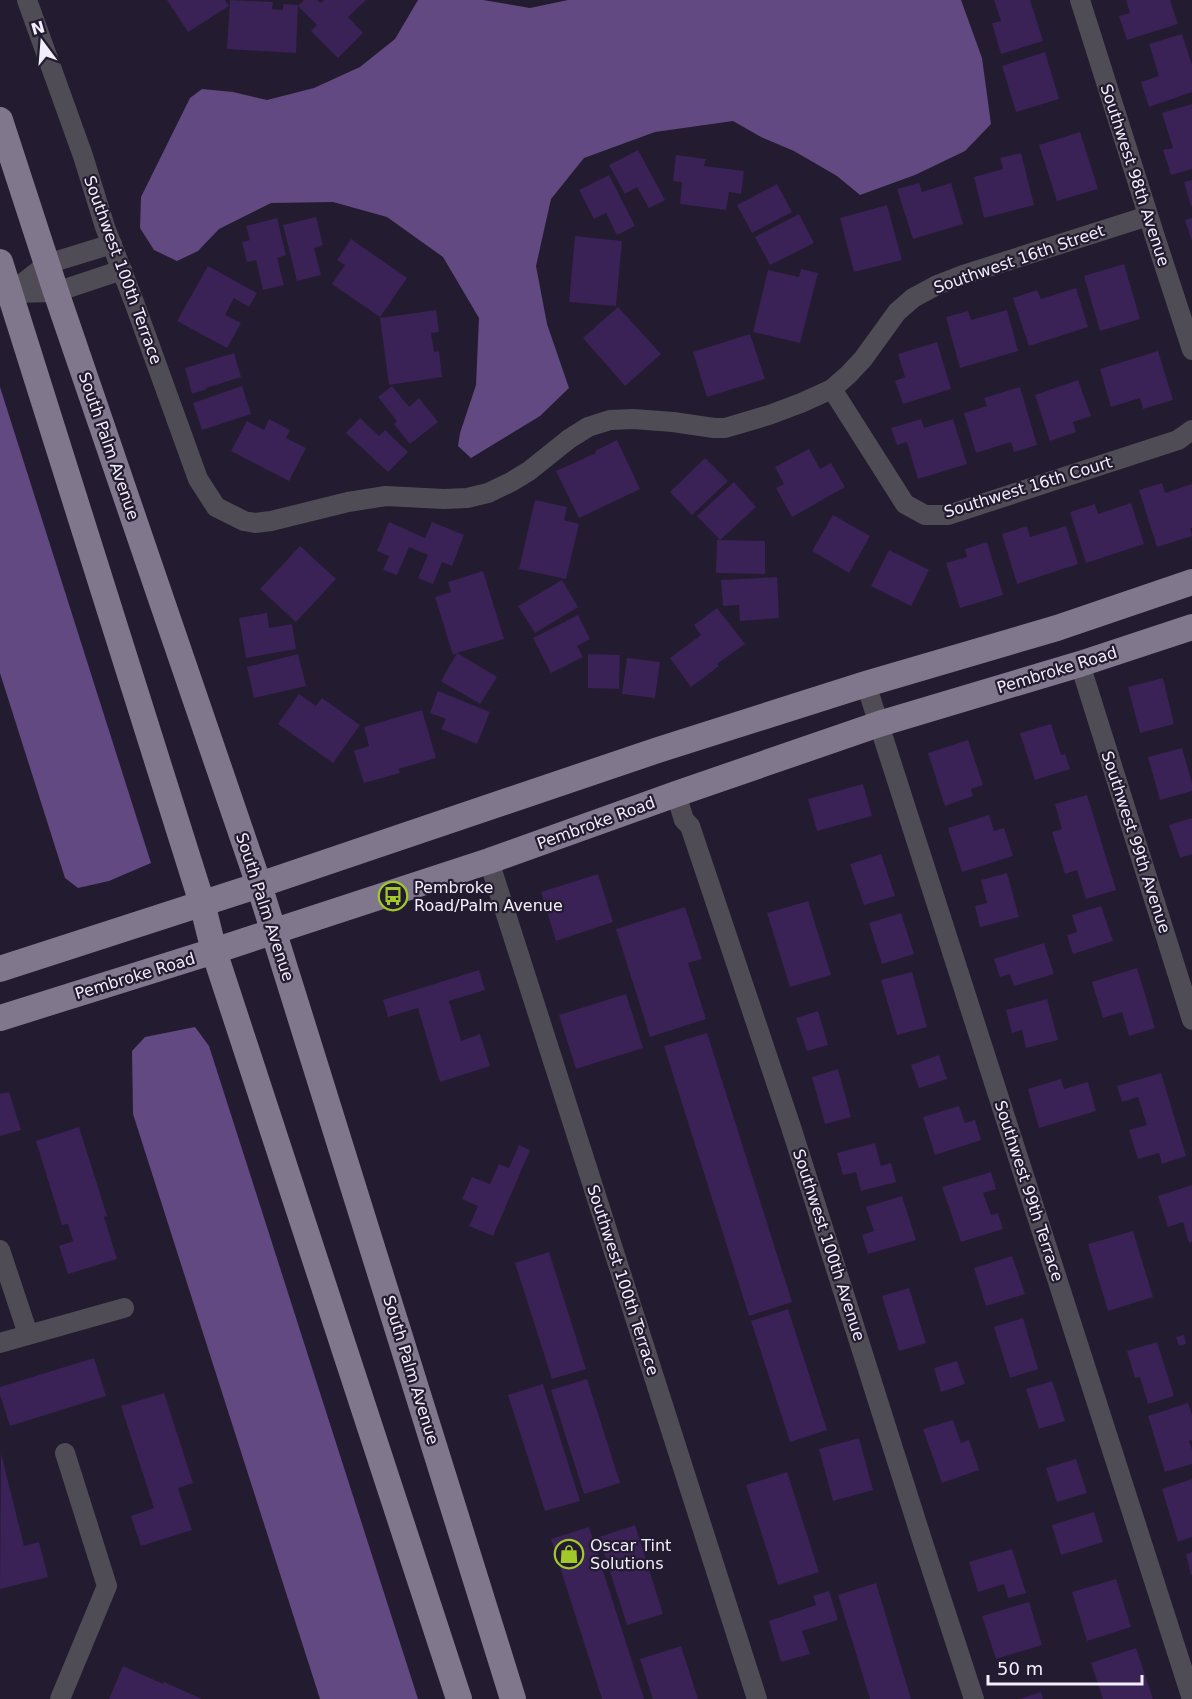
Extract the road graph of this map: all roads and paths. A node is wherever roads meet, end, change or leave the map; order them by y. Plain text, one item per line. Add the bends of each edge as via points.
1 (27, 0) edge
2 (1080, 0) edge
3 (0, 120) edge
4 (1148, 216) junction
5 (112, 244) junction
6 (0, 262) edge
7 (47, 264) junction
8 (122, 270) junction
9 (10, 292) junction
10 (56, 292) junction
11 (1192, 350) edge
12 (832, 389) junction
13 (1185, 435) edge
14 (244, 520) joint
15 (1192, 582) edge
16 (1192, 627) edge
17 (1080, 664) junction
18 (867, 684) junction
19 (879, 724) junction
20 (676, 794) junction
21 (489, 861) junction
22 (259, 885) junction
23 (202, 903) junction
24 (274, 931) junction
25 (214, 951) junction
26 (0, 969) edge
27 (0, 1018) edge
28 (1192, 1020) edge
29 (0, 1250) edge
30 (124, 1308) dead end
31 (28, 1334) junction
32 (0, 1343) edge
33 (65, 1453) dead end
34 (60, 1699) edge
35 (459, 1699) edge
36 (513, 1699) edge
37 (757, 1699) edge
38 (974, 1699) edge
39 (1192, 1699) edge

1 - 5 street, Southwest 100th Terrace
2 - 4 street, Southwest 98th Avenue
3 - 7 main road, South Palm Avenue
4 - 11 street, Southwest 98th Avenue
4 - 12 street, Southwest 16th Street via 963,275 913,298
5 - 7 street
5 - 8 street, Southwest 100th Terrace
6 - 9 main road
7 - 9 street
7 - 10 main road, South Palm Avenue
8 - 10 street
8 - 14 street, Southwest 100th Terrace via 198,479 216,507
9 - 10 street
9 - 23 main road
10 - 22 main road, South Palm Avenue
12 - 13 street, Southwest 16th Court via 905,504 925,515 948,514
12 - 14 street, Southwest 16th Street via 769,416 725,428 610,420 588,427 511,482 467,498 386,496 271,521
15 - 18 main road via 1057,628
16 - 17 main road, Pembroke Road
17 - 19 main road, Pembroke Road
17 - 28 street, Southwest 99th Avenue
18 - 19 street, Southwest 99th Terrace
18 - 22 main road
19 - 20 main road, Pembroke Road
19 - 39 street, Southwest 99th Terrace
20 - 21 main road, Pembroke Road
20 - 38 street, Southwest 100th Avenue via 791,1127
21 - 24 main road, Pembroke Road
21 - 37 street, Southwest 100th Terrace
22 - 23 main road
22 - 24 main road, South Palm Avenue
23 - 25 main road
23 - 26 main road
24 - 25 main road, Pembroke Road
24 - 36 main road, South Palm Avenue
25 - 27 main road, Pembroke Road
25 - 35 main road
29 - 31 street
30 - 31 street
31 - 32 street
33 - 34 street via 107,1586

